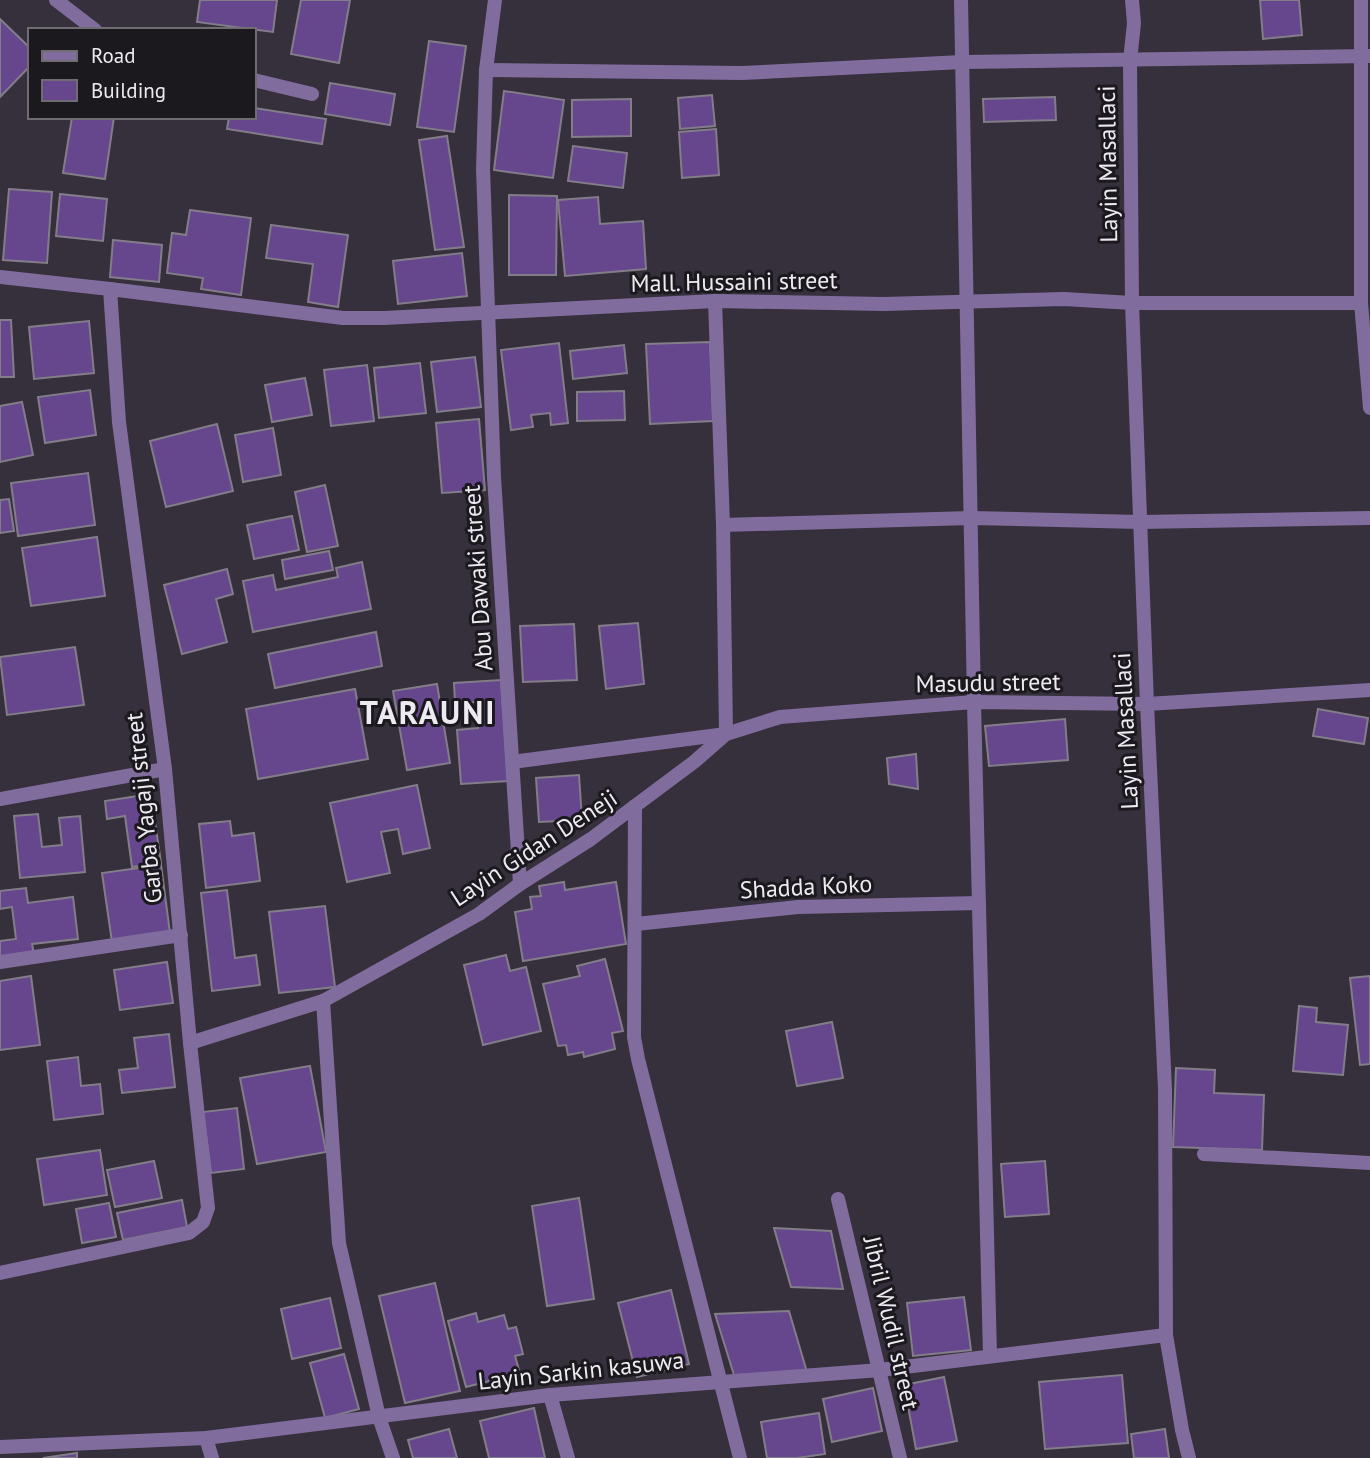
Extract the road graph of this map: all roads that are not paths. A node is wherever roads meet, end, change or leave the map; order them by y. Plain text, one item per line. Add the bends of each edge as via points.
1 (56, 0) edge
2 (495, 0) edge
3 (961, 0) edge
4 (1132, 0) edge
5 (1361, 0) edge
6 (92, 28) edge
7 (1366, 56) edge
8 (1130, 61) junction
9 (962, 62) junction
10 (486, 70) junction
11 (256, 80) edge
12 (313, 94) dead end
13 (0, 277) edge
14 (110, 289) junction
15 (967, 300) junction
16 (715, 301) junction
17 (1132, 303) junction
18 (1361, 303) junction
19 (488, 311) junction
20 (1367, 347) edge
21 (1370, 408) edge
22 (971, 518) junction
23 (1370, 518) edge
24 (1140, 522) junction
25 (723, 525) junction
26 (1370, 690) edge
27 (974, 702) junction
28 (1147, 704) junction
29 (726, 734) junction
30 (512, 762) junction
31 (165, 769) junction
32 (0, 799) edge
33 (635, 806) junction
34 (520, 884) junction
35 (979, 903) junction
36 (636, 924) junction
37 (181, 936) junction
38 (0, 962) edge
39 (323, 1001) junction
40 (190, 1043) junction
41 (1204, 1154) dead end
42 (1370, 1163) edge
43 (838, 1199) dead end
44 (0, 1273) edge
45 (1166, 1335) junction
46 (990, 1356) junction
47 (880, 1370) junction
48 (720, 1380) junction
49 (550, 1395) junction
50 (379, 1417) junction
51 (206, 1438) junction
52 (0, 1447) edge
53 (212, 1458) edge
54 (393, 1458) edge
55 (568, 1458) edge
56 (740, 1458) edge
57 (900, 1458) edge
58 (1189, 1458) edge

1 - 6 street
2 - 10 street, Abu Dawaki street
3 - 9 street
4 - 8 street, Layin Masallaci
5 - 7 street
7 - 8 street
7 - 18 street
8 - 9 street
8 - 17 street, Layin Masallaci
9 - 10 street via 743,73
9 - 15 street
10 - 19 street, Abu Dawaki street via 483,169
11 - 12 street
13 - 14 street
14 - 19 street, Mall. Hussaini street via 343,317
14 - 31 street, Garba Yagaji street via 119,422
15 - 16 street, Mall. Hussaini street via 883,304
15 - 17 street, Mall. Hussaini street
15 - 22 street
16 - 19 street, Mall. Hussaini street
16 - 25 street
17 - 18 street, Mall. Hussaini street
17 - 24 street, Layin Masallaci
18 - 20 street
19 - 30 street, Abu Dawaki street
20 - 21 street
22 - 24 street
22 - 25 street
22 - 27 street
23 - 24 street
24 - 28 street, Layin Masallaci
25 - 29 street
26 - 28 street, Masudu street
27 - 28 street, Masudu street
27 - 29 street, Masudu street via 780,717
27 - 35 street
28 - 45 street, Layin Masallaci via 1165,1089
29 - 30 street
29 - 33 street, Masudu street
30 - 34 street, Abu Dawaki street
31 - 32 street
31 - 37 street, Garba Yagaji street
33 - 34 street, Layin Gidan Deneji
33 - 36 street, Layin Gidan Deneji
34 - 39 street, Layin Gidan Deneji via 479,914
35 - 36 street, Shadda Koko via 798,907
35 - 46 street
36 - 48 street, Layin Gidan Deneji via 634,1037 638,1059
37 - 38 street
37 - 40 street, Garba Yagaji street
39 - 40 street, Layin Gidan Deneji
39 - 50 street via 338,1243
40 - 44 street, Garba Yagaji street via 208,1208 203,1222 189,1233
41 - 42 street
43 - 47 street, Jibril Wudil street
45 - 46 street, Layin Sarkin kasuwa
45 - 58 street, Layin Masallaci
46 - 47 street, Layin Sarkin kasuwa
47 - 48 street, Layin Sarkin kasuwa
47 - 57 street, Jibril Wudil street
48 - 49 street, Layin Sarkin kasuwa
48 - 56 street, Layin Gidan Deneji
49 - 50 street, Layin Sarkin kasuwa
49 - 55 street
50 - 51 street, Layin Sarkin kasuwa
50 - 54 street
51 - 52 street, Layin Sarkin kasuwa
51 - 53 street

